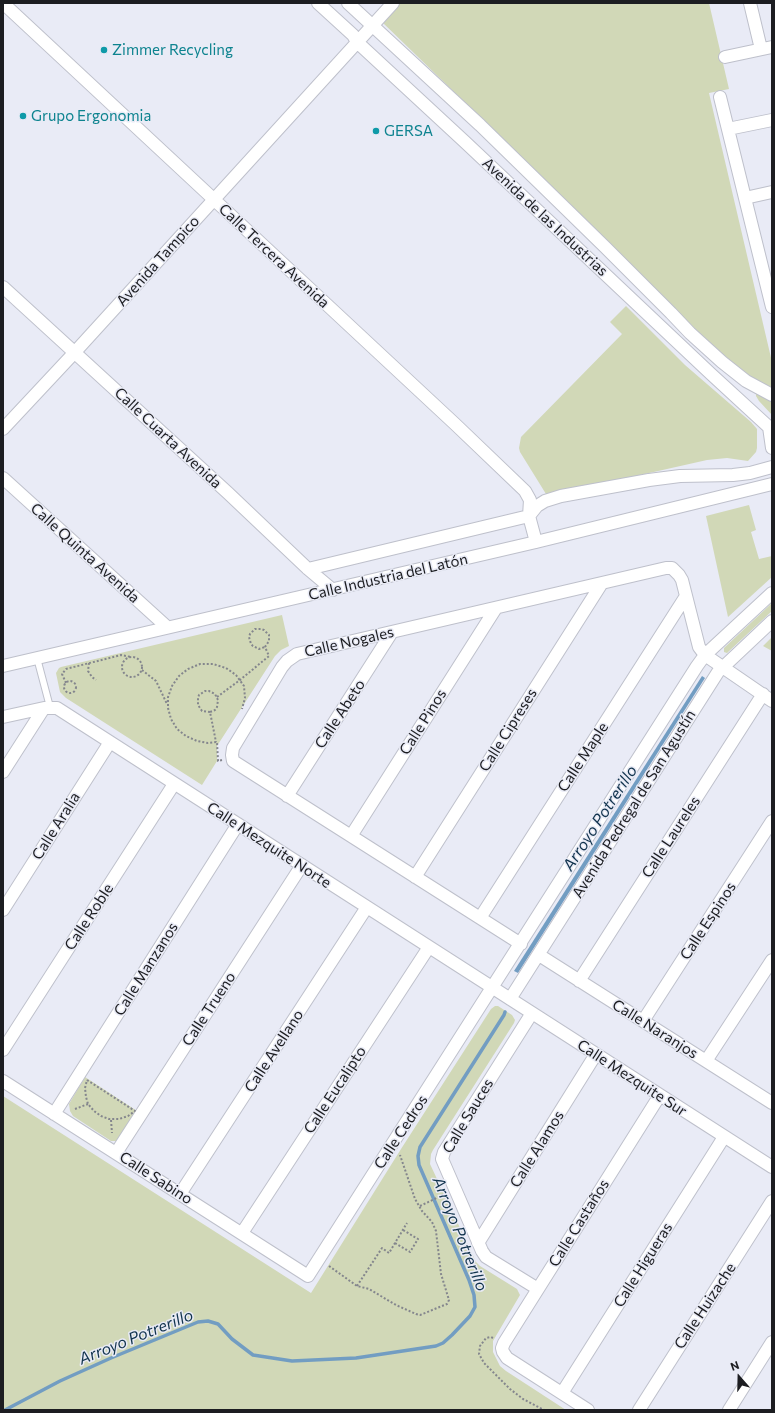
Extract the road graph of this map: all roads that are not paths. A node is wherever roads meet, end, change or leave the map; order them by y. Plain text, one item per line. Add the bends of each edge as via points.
1 (3, 3) edge
2 (318, 3) edge
3 (348, 3) edge
4 (393, 3) edge
5 (750, 3) edge
6 (373, 25) junction
7 (357, 42) junction
8 (766, 48) edge
9 (725, 57) dead end
10 (720, 97) dead end
11 (772, 120) edge
12 (480, 126) junction
13 (728, 129) junction
14 (465, 142) junction
15 (772, 192) edge
16 (745, 198) junction
17 (214, 200) junction
18 (767, 269) edge
19 (3, 287) edge
20 (772, 307) edge
21 (75, 352) junction
22 (722, 362) junction
23 (711, 374) junction
24 (772, 396) edge
25 (3, 429) edge
26 (770, 429) edge
27 (772, 448) edge
28 (772, 467) edge
29 (3, 478) edge
30 (772, 484) edge
31 (529, 516) junction
32 (536, 542) junction
33 (308, 569) junction
34 (602, 583) junction
35 (333, 590) junction
36 (772, 593) edge
37 (686, 596) junction
38 (496, 608) junction
39 (772, 621) edge
40 (167, 627) junction
41 (392, 632) junction
42 (705, 655) junction
43 (37, 658) junction
44 (3, 666) edge
45 (723, 667) junction
46 (767, 697) edge
47 (47, 708) junction
48 (3, 717) edge
49 (110, 742) junction
50 (3, 772) edge
51 (174, 784) junction
52 (287, 796) junction
53 (772, 821) edge
54 (238, 824) junction
55 (351, 836) junction
56 (302, 865) junction
57 (415, 877) junction
58 (367, 907) junction
59 (3, 910) edge
60 (480, 918) junction
61 (521, 944) junction
62 (429, 947) junction
63 (539, 955) junction
64 (772, 960) edge
65 (580, 981) junction
66 (493, 988) junction
67 (510, 999) junction
68 (532, 1013) junction
69 (643, 1021) junction
70 (3, 1050) edge
71 (596, 1054) junction
72 (706, 1061) junction
73 (3, 1081) edge
74 (660, 1095) junction
75 (772, 1102) edge
76 (54, 1114) junction
77 (724, 1137) junction
78 (116, 1153) junction
79 (772, 1168) edge
80 (180, 1194) junction
81 (772, 1201) edge
82 (242, 1233) junction
83 (478, 1243) junction
84 (308, 1276) joint
85 (538, 1289) junction
86 (772, 1342) edge
87 (562, 1393) junction
88 (588, 1410) edge
89 (639, 1410) edge
90 (729, 1410) edge

1 - 17 street, Calle Tercera Avenida
2 - 7 street, Avenida de las Industrias via 353,35
3 - 6 street, Avenida de las Industrias
4 - 6 street, Avenida Tampico
5 - 8 street
6 - 7 street, Avenida Tampico
6 - 12 street, Avenida de las Industrias
7 - 14 street, Avenida de las Industrias
7 - 17 street, Avenida Tampico
8 - 9 street
10 - 13 street
11 - 13 street
12 - 14 street
12 - 22 street, Avenida de las Industrias
13 - 16 street
14 - 23 street, Avenida de las Industrias
15 - 16 street
16 - 18 street
17 - 21 street, Avenida Tampico
17 - 31 street, Calle Tercera Avenida via 525,491 530,500
18 - 20 street
19 - 21 street, Calle Cuarta Avenida
21 - 25 street, Avenida Tampico
21 - 33 street, Calle Cuarta Avenida
22 - 23 street
22 - 24 street, Avenida de las Industrias via 746,381
23 - 26 street, Avenida de las Industrias
26 - 27 street
28 - 31 street via 733,475 680,476 649,480 561,496 537,506
29 - 40 street, Calle Quinta Avenida
30 - 32 street, Calle Industria del Latón
31 - 32 street, Calle Tercera Avenida
31 - 33 street, Calle Industria del Latón
32 - 35 street, Calle Industria del Latón
33 - 35 street, Calle Cuarta Avenida
34 - 37 street, Calle Nogales via 672,568 679,575
34 - 38 street, Calle Nogales
34 - 57 street, Calle Cipreses
35 - 40 street, Calle Industria del Latón
36 - 42 street, Avenida Pedregal de San Agustín
37 - 42 street, Calle Nogales via 699,647
37 - 60 street, Calle Maple
38 - 41 street, Calle Nogales
38 - 55 street, Calle Pinos
39 - 45 street, Avenida Pedregal de San Agustín
40 - 43 street, Calle Industria del Latón
41 - 52 street, Calle Abeto
41 - 52 street, Calle Nogales via 292,656 282,667 234,748 232,759
42 - 45 street
42 - 61 street, Avenida Pedregal de San Agustín
43 - 44 street, Calle Industria del Latón
43 - 47 lane
45 - 46 street
45 - 63 street, Avenida Pedregal de San Agustín
46 - 65 street, Calle Laureles
47 - 48 street
47 - 49 street, Calle Mezquite Norte via 57,708
47 - 50 street
49 - 51 street, Calle Mezquite Norte
49 - 59 street, Calle Aralia
51 - 54 street, Calle Mezquite Norte
51 - 70 street, Calle Roble
52 - 55 street
53 - 69 street, Calle Espinos
54 - 56 street, Calle Mezquite Norte
54 - 76 street, Calle Manzanos
55 - 57 street
56 - 58 street, Calle Mezquite Norte
56 - 78 street, Calle Trueno
57 - 60 street
58 - 62 street, Calle Mezquite Norte
58 - 80 street, Calle Avellano
60 - 61 street
61 - 66 street, Avenida Pedregal de San Agustín
62 - 66 street, Calle Mezquite Norte
62 - 82 street, Calle Eucalipto
63 - 65 street, Calle Naranjos
63 - 67 street, Avenida Pedregal de San Agustín
64 - 72 street
65 - 69 street, Calle Naranjos
66 - 67 street, Calle Mezquite Sur
66 - 84 street, Calle Cedros
67 - 68 street, Calle Mezquite Sur
68 - 71 street, Calle Mezquite Sur
68 - 83 street, Calle Sauces via 442,1156
69 - 72 street, Calle Naranjos
71 - 74 street, Calle Mezquite Sur
71 - 83 street, Calle Alamos
72 - 75 street, Calle Naranjos
73 - 76 street, Calle Sabino
74 - 77 street, Calle Mezquite Sur
74 - 85 street, Calle Castaños
76 - 78 street, Calle Sabino
77 - 79 street, Calle Mezquite Sur
77 - 87 street, Calle Higueras
78 - 80 street, Calle Sabino
80 - 82 street, Calle Sabino
81 - 89 street, Calle Huizache
82 - 84 street, Calle Sabino
83 - 85 street, Calle Sauces via 486,1257
85 - 87 street, Calle Castaños via 504,1344 503,1352 507,1358
86 - 90 street
87 - 88 street

